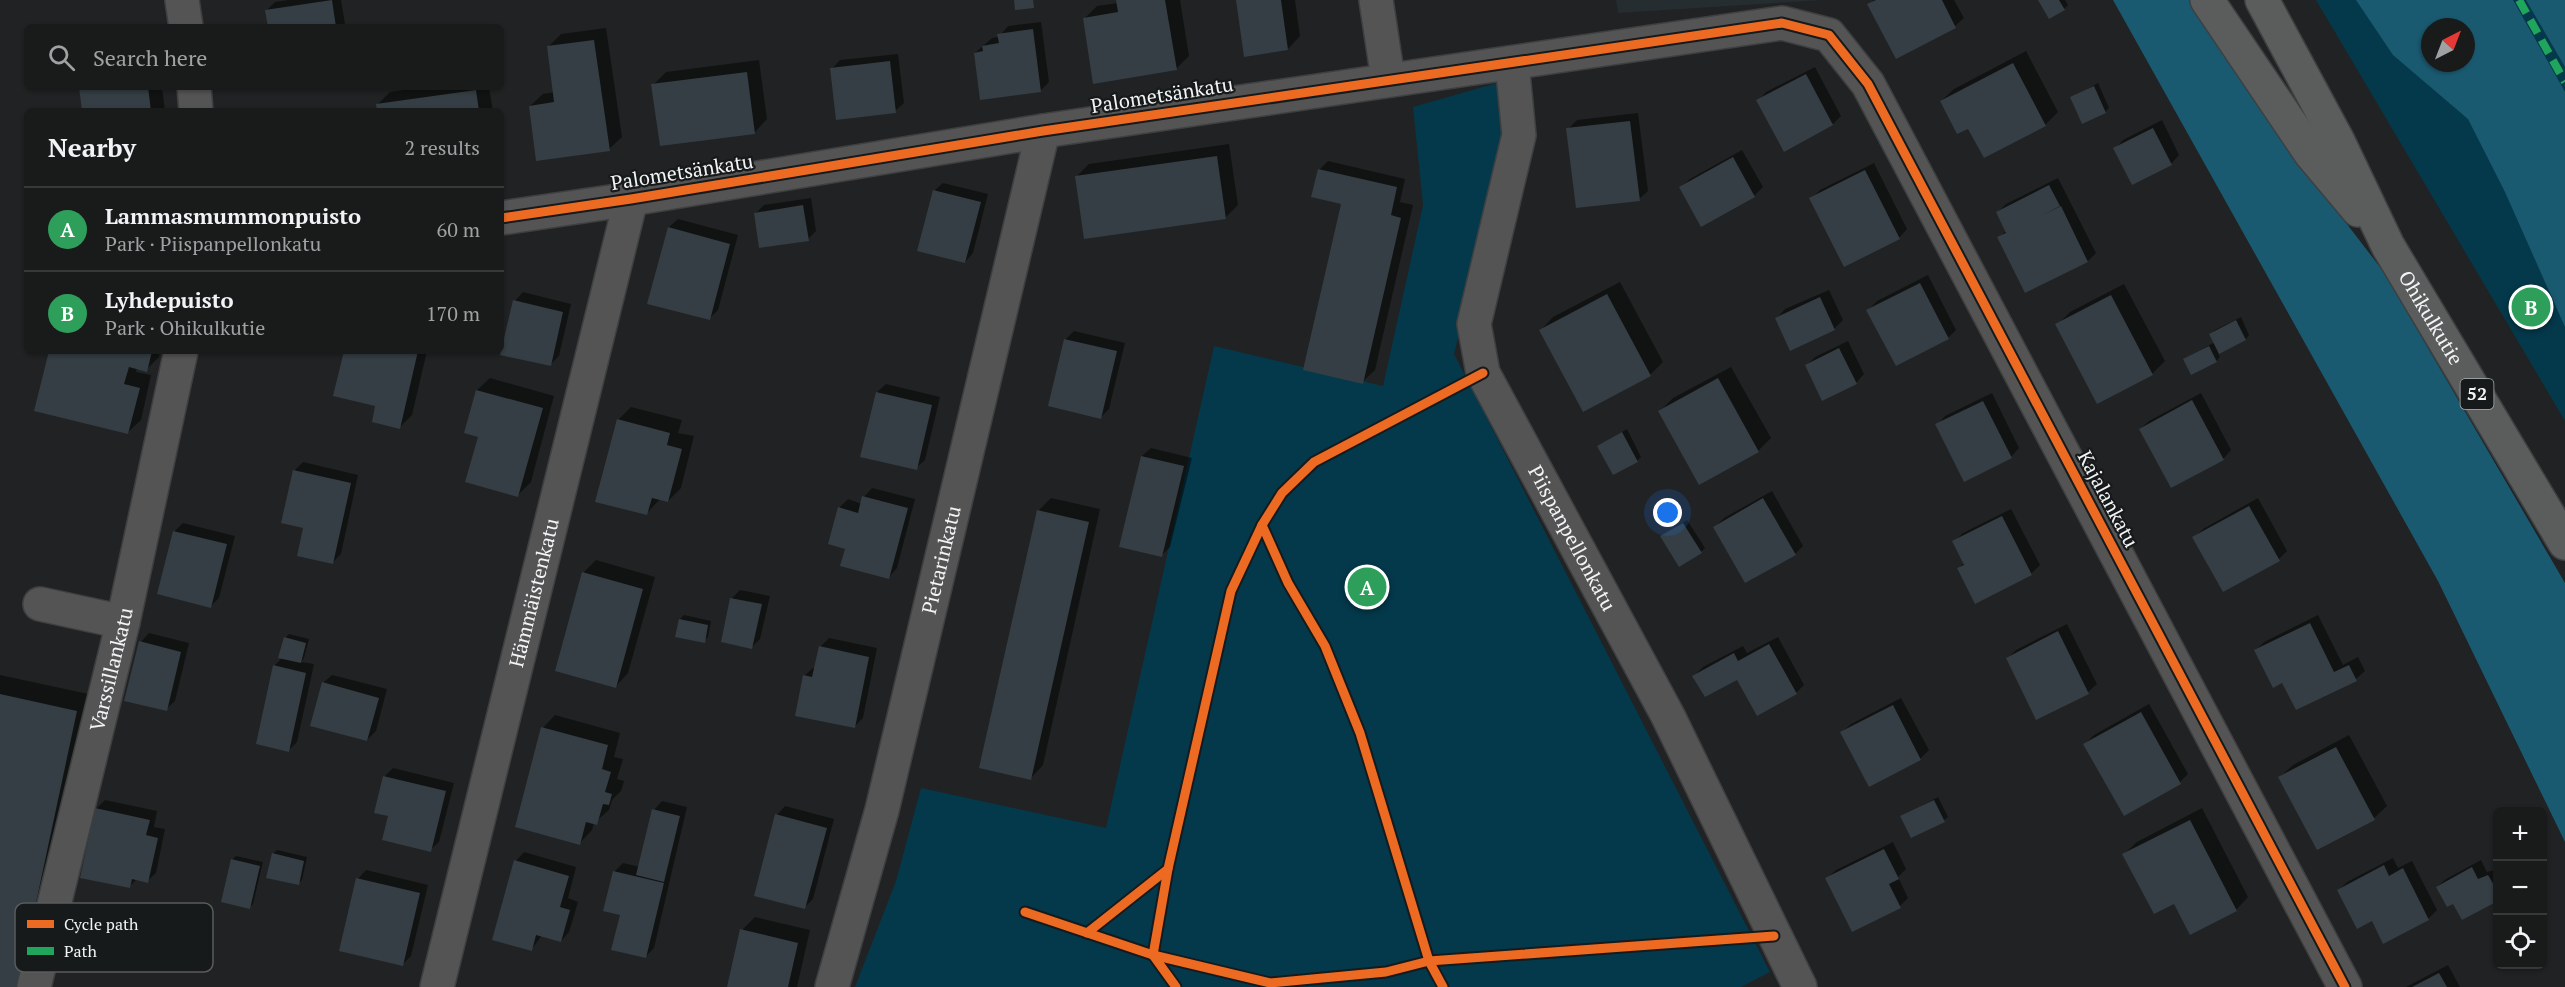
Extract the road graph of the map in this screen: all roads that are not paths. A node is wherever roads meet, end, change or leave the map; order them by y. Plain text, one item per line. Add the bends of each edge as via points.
1 (182, 0) edge
2 (1376, 0) edge
3 (2207, 0) edge
4 (2262, 0) edge
5 (186, 24) edge
6 (1828, 35) joint
7 (1512, 63) junction
8 (1388, 79) junction
9 (194, 90) edge
10 (196, 108) edge
11 (1043, 131) junction
12 (632, 199) junction
13 (504, 218) edge
14 (2388, 246) junction
15 (180, 354) edge
16 (2565, 543) edge
17 (40, 603) dead end
18 (123, 622) junction
19 (54, 903) edge
20 (38, 972) edge
21 (34, 987) edge
22 (437, 987) edge
23 (832, 987) edge
24 (1800, 987) edge
25 (2345, 987) edge

1 - 5 street
2 - 8 street
3 - 14 main road, Ohikulkutie / 52 via 2311,154
4 - 14 main road, Ohikulkutie / 52 via 2338,141
6 - 7 street, Palometsänkatu via 1782,23
6 - 25 street, Kajalankatu via 1868,84
7 - 8 street, Palometsänkatu
7 - 24 street, Piispanpellonkatu via 1519,135 1474,324 1483,374 1668,716
8 - 11 street, Palometsänkatu
9 - 10 street
11 - 12 street, Palometsänkatu
11 - 23 street, Pietarinkatu via 884,799
12 - 13 street, Palometsänkatu
12 - 22 street, Hämmäistenkatu
14 - 16 main road, Ohikulkutie / 52
15 - 18 street, Varssillankatu
17 - 18 street
18 - 19 street, Varssillankatu
20 - 21 street, Varssillankatu

